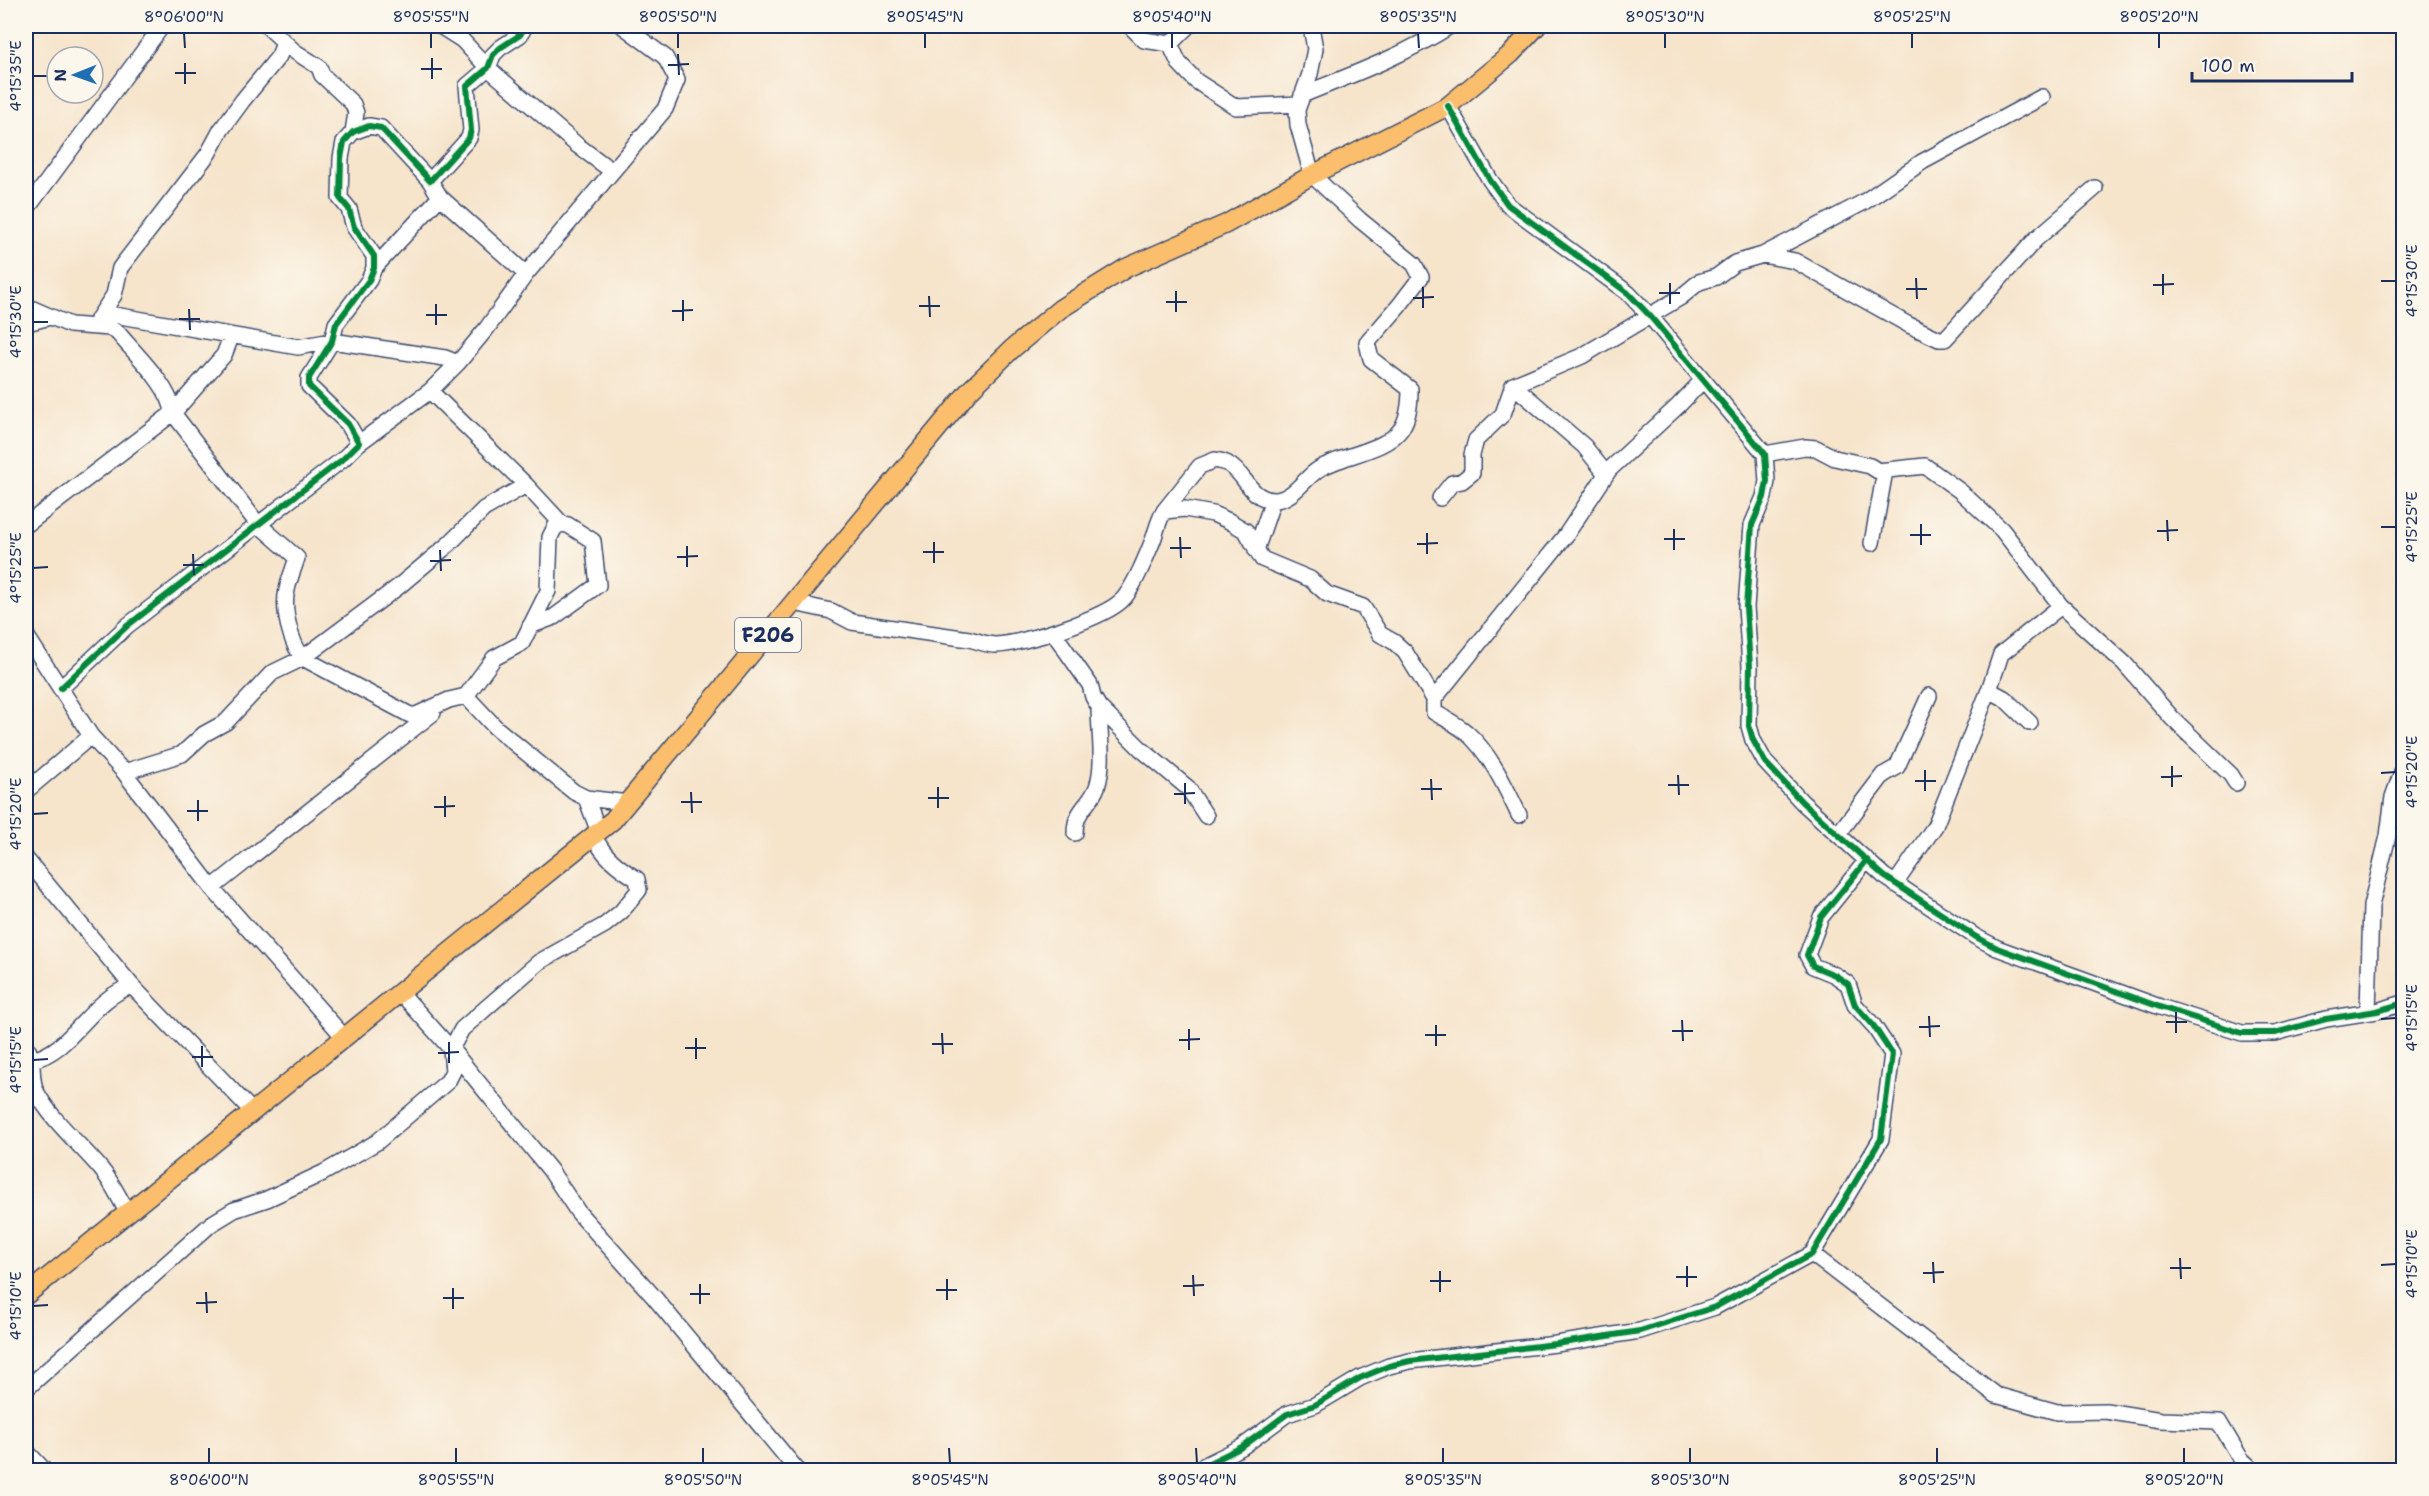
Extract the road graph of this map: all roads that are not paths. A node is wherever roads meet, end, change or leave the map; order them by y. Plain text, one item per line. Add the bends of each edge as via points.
1 (162, 26) edge
2 (267, 26) edge
3 (440, 26) edge
4 (525, 26) edge
5 (623, 26) edge
6 (1130, 26) edge
7 (1188, 26) edge
8 (1311, 26) edge
9 (1450, 26) edge
10 (1537, 26) edge
11 (284, 43) junction
12 (1170, 44) junction
13 (488, 68) junction
14 (2042, 97) dead end
15 (1301, 99) junction
16 (353, 104) junction
17 (1448, 106) junction
18 (381, 128) junction
19 (353, 132) junction
20 (612, 171) junction
21 (1312, 175) junction
22 (430, 181) junction
23 (2095, 188) dead end
24 (440, 197) junction
25 (26, 210) edge
26 (1763, 255) junction
27 (374, 268) junction
28 (526, 274) junction
29 (26, 306) edge
30 (103, 313) junction
31 (1650, 316) junction
32 (50, 317) junction
33 (26, 326) edge
34 (90, 328) junction
35 (110, 328) junction
36 (231, 337) junction
37 (332, 341) junction
38 (458, 363) junction
39 (1703, 380) junction
40 (1513, 385) junction
41 (430, 391) junction
42 (173, 412) junction
43 (358, 443) junction
44 (1765, 454) junction
45 (1885, 471) junction
46 (1606, 474) junction
47 (526, 485) junction
48 (1440, 498) dead end
49 (1274, 500) junction
50 (1164, 512) junction
51 (257, 523) junction
52 (562, 524) junction
53 (26, 525) edge
54 (1872, 543) dead end
55 (1256, 550) junction
56 (794, 603) junction
57 (2061, 606) junction
58 (530, 626) junction
59 (1053, 632) junction
60 (26, 635) edge
61 (303, 658) junction
62 (61, 688) junction
63 (1989, 690) junction
64 (466, 696) junction
65 (1929, 696) dead end
66 (1434, 699) junction
67 (449, 700) junction
68 (1098, 707) junction
69 (2030, 723) dead end
70 (91, 736) junction
71 (2403, 766) edge
72 (124, 772) junction
73 (2235, 783) dead end
74 (26, 791) edge
75 (586, 798) junction
76 (628, 803) junction
77 (1519, 815) dead end
78 (1206, 816) dead end
79 (1075, 833) dead end
80 (1839, 833) junction
81 (596, 834) junction
82 (26, 859) edge
83 (1867, 860) junction
84 (1895, 884) junction
85 (212, 888) junction
86 (132, 986) junction
87 (400, 992) junction
88 (2403, 1003) edge
89 (2368, 1012) junction
90 (344, 1037) junction
91 (451, 1049) junction
92 (29, 1053) edge
93 (253, 1112) junction
94 (128, 1213) junction
95 (1812, 1254) junction
96 (26, 1296) edge
97 (26, 1389) edge
98 (26, 1451) edge
99 (2243, 1465) edge
100 (44, 1470) edge
101 (797, 1470) edge
102 (1195, 1470) edge
103 (2253, 1470) edge

1 - 25 street
2 - 11 street
3 - 13 street via 462,40
4 - 13 street via 520,35 493,55
5 - 20 street via 665,57 676,80 665,109
6 - 12 street via 1144,40
7 - 12 street
8 - 15 street via 1315,49
9 - 15 street via 1417,47
10 - 17 main road, F206 via 1511,54
11 - 16 street via 319,67 322,75
11 - 30 street via 279,56 221,130 208,154 120,268 114,295
12 - 15 street via 1179,63 1196,81 1236,107
13 - 20 street
13 - 22 street via 468,86 469,138
14 - 26 street via 1922,162 1864,202
15 - 21 street via 1298,125
16 - 18 street
16 - 19 street
17 - 21 main road, F206
17 - 31 street via 1508,205 1628,293
18 - 19 street via 369,126
18 - 22 street
19 - 27 street via 344,142 340,198 374,256
20 - 28 street
21 - 49 street via 1420,273 1400,306 1367,343 1371,359 1410,389 1410,410 1393,438 1333,461 1294,492
21 - 56 main road, F206 via 1226,224 1126,268 1060,309 969,391
22 - 24 street
23 - 26 street via 2036,239 1945,339 1909,325 1795,261
24 - 27 street
24 - 28 street
26 - 31 street via 1736,263 1716,277 1699,282
27 - 37 street via 336,324
28 - 38 street
29 - 32 street
29 - 33 street
30 - 34 street
30 - 35 street
30 - 36 street
31 - 39 street
31 - 40 street via 1582,356
32 - 33 street
32 - 34 street
34 - 35 street
35 - 42 street via 165,390
36 - 37 street via 298,347
36 - 42 street via 224,355
37 - 38 street
37 - 43 street via 309,378 309,386 348,424
38 - 41 street
39 - 44 street
39 - 46 street
40 - 46 street via 1584,446
40 - 48 street via 1503,414 1476,440 1472,473 1462,482 1452,483
41 - 43 street
41 - 47 street
42 - 51 street
42 - 53 street
43 - 51 street via 343,459
44 - 45 street via 1816,448 1835,458
44 - 80 street via 1767,481 1752,525 1746,607 1749,726 1766,762 1802,802
45 - 54 street
45 - 57 street via 1925,466 1960,491 2002,530
46 - 66 street via 1566,534
47 - 52 street
47 - 61 street via 484,509 398,588
49 - 50 street via 1255,494 1230,465 1215,460 1200,466
49 - 55 street
50 - 55 street via 1185,509 1213,514 1246,531
50 - 59 street via 1124,598 1101,614
51 - 61 street via 297,558 285,597 292,642
51 - 62 street via 127,626
52 - 58 street via 555,527 550,537 548,591
52 - 58 street via 593,541 598,585 554,617
55 - 66 street via 1262,559 1310,579 1327,594 1364,607 1380,634 1405,652
56 - 59 street via 831,611 852,622 987,644
56 - 76 main road, F206
57 - 63 street via 2001,654
57 - 73 street via 2124,663
58 - 64 street via 522,643 494,658
59 - 68 street via 1090,685
60 - 62 street
61 - 67 street via 410,715
61 - 72 street via 272,673 226,722 204,734 182,754
62 - 70 street
63 - 69 street
63 - 84 street via 1935,826
64 - 67 street
64 - 75 street via 496,728
65 - 80 street via 1897,767 1883,775
66 - 77 street via 1434,712 1465,731 1479,746
67 - 85 street
68 - 78 street via 1188,788
68 - 79 street via 1098,779 1075,821
70 - 72 street
70 - 74 street
71 - 89 street via 2371,906
72 - 85 street
75 - 76 street
75 - 81 street
76 - 81 main road, F206
80 - 83 street
81 - 87 main road, F206
81 - 91 street via 598,845 617,867 637,879 639,890 605,925 539,962 480,1011 462,1029
82 - 86 street
83 - 84 street
83 - 95 street via 1821,917 1807,955 1814,966 1848,984 1855,1005 1874,1025 1892,1054 1881,1139
84 - 89 street via 1997,948 2242,1033 2275,1033 2326,1018
85 - 90 street
86 - 92 street via 114,993 53,1053
86 - 93 street
87 - 90 main road, F206
87 - 91 street
88 - 89 street
90 - 93 main road, F206
91 - 97 street via 453,1071 448,1081 377,1142 323,1173 234,1210 211,1224
91 - 101 street via 579,1212
92 - 94 street via 37,1093 103,1172
93 - 94 main road, F206
94 - 96 main road, F206
95 - 99 street via 1996,1395 2057,1412 2106,1411 2161,1420 2219,1422
95 - 102 street via 1715,1307 1640,1331 1389,1366 1315,1405 1287,1414 1242,1447
98 - 100 street
99 - 103 street

